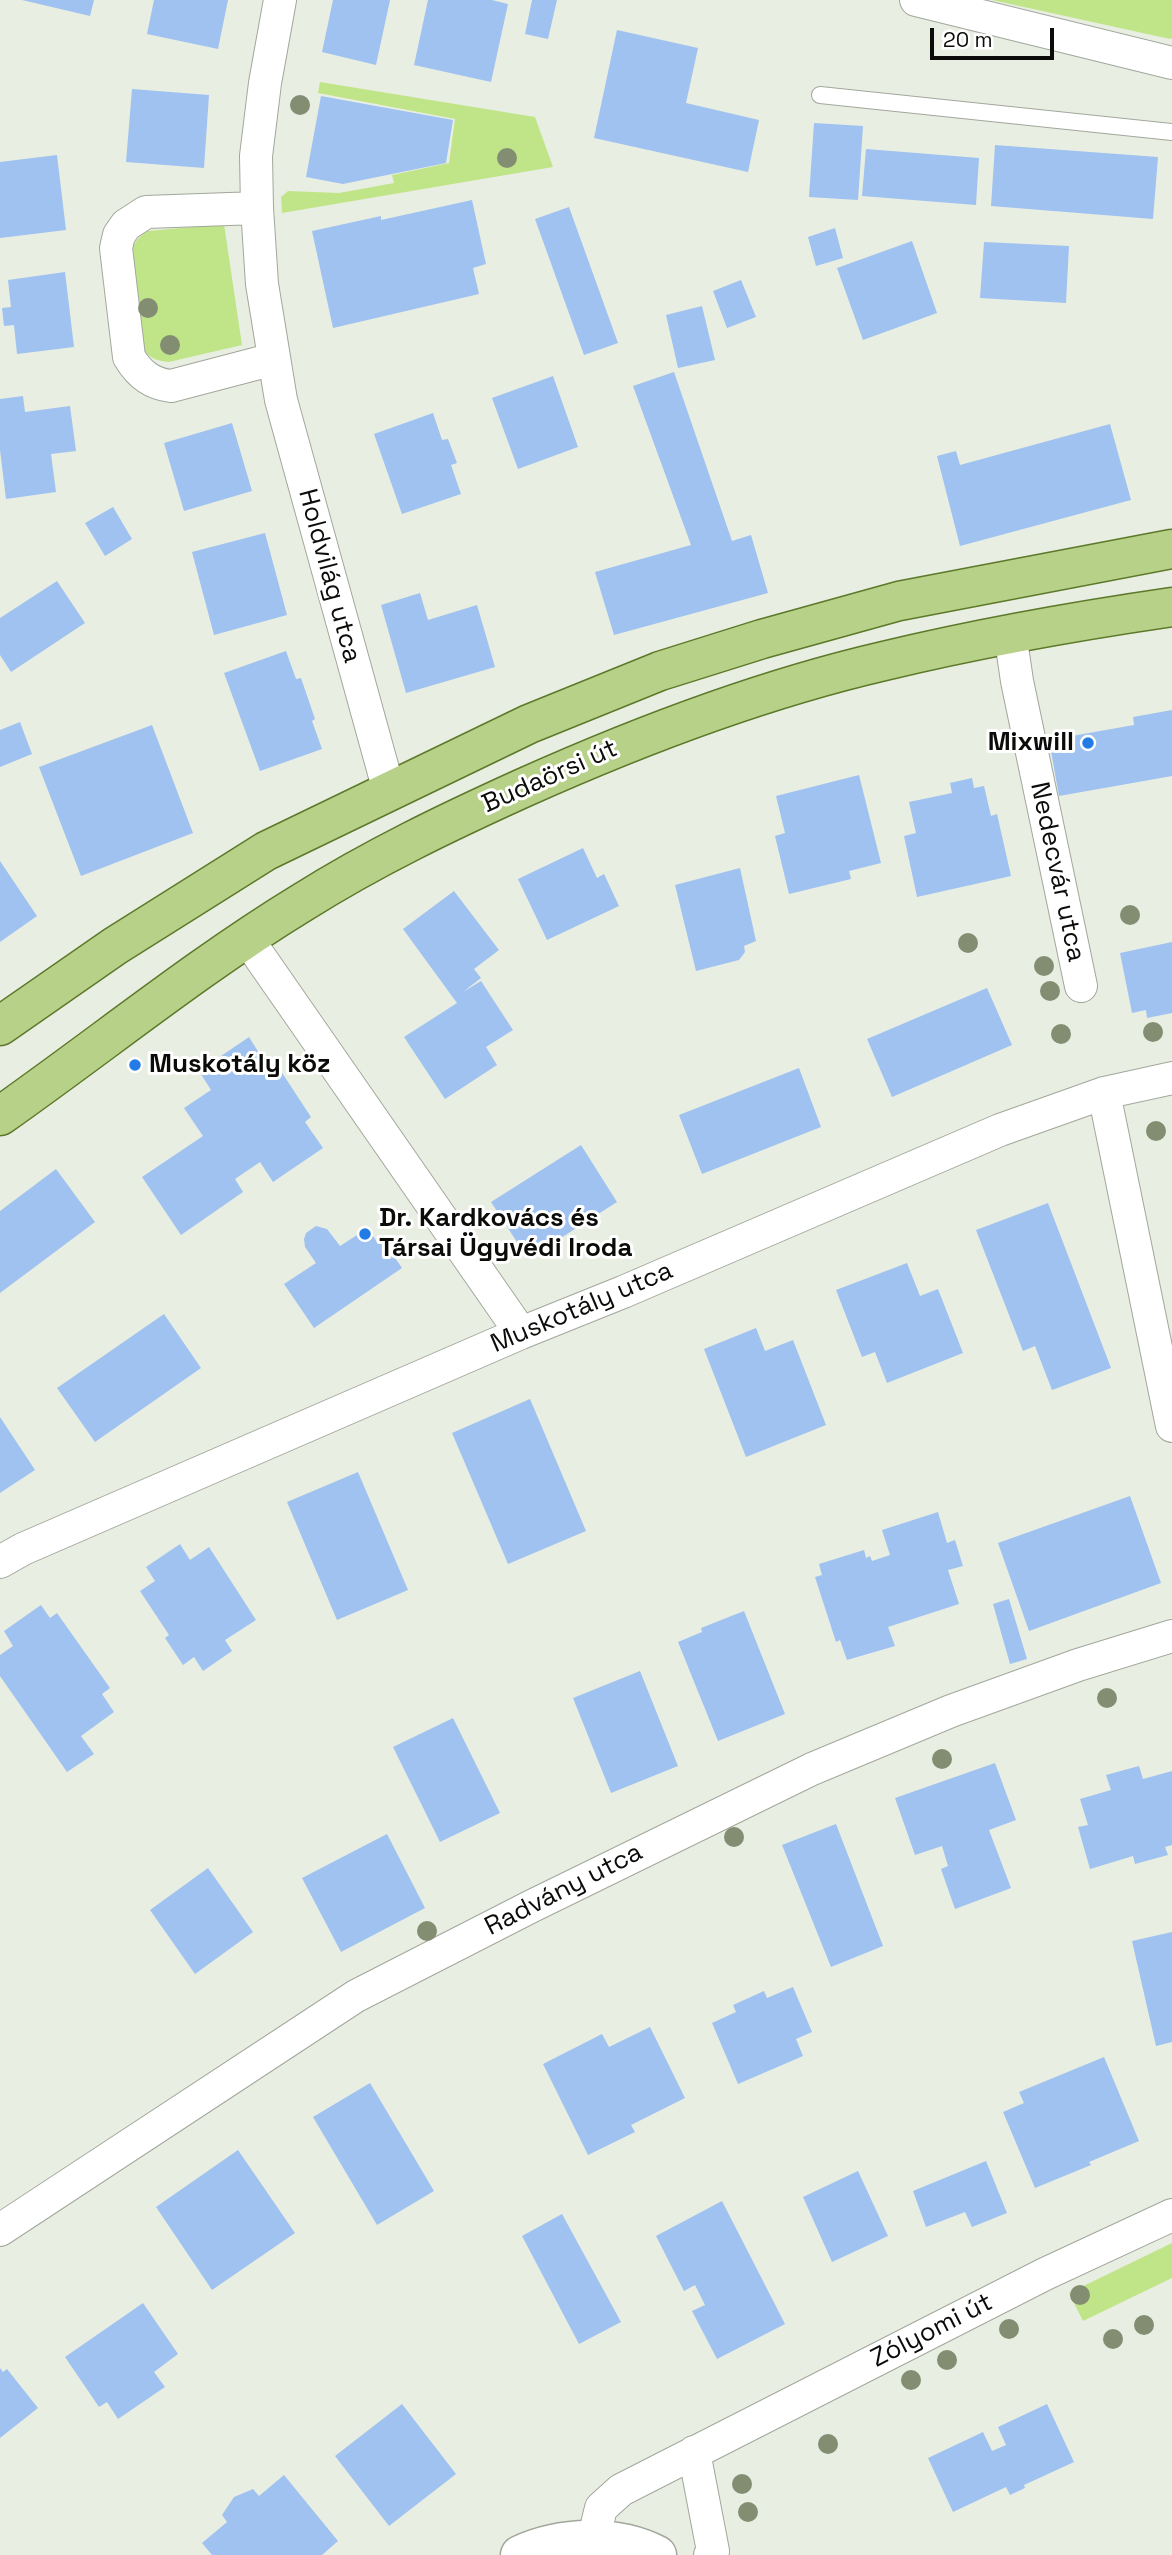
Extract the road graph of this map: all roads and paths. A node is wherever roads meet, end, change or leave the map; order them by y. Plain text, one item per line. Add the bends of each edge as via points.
1 (280, 0) edge
2 (916, 0) edge
3 (1172, 63) edge
4 (820, 95) dead end
5 (1172, 132) edge
6 (257, 208) junction
7 (274, 359) junction
8 (1172, 550) edge
9 (1172, 607) edge
10 (1010, 634) junction
11 (389, 791) junction
12 (246, 937) junction
13 (1081, 986) dead end
14 (0, 1026) edge
15 (1172, 1078) edge
16 (1104, 1093) junction
17 (0, 1116) edge
18 (521, 1333) junction
19 (1172, 1426) edge
20 (0, 1562) edge
21 (1172, 1636) edge
22 (1172, 2215) edge
23 (0, 2230) edge
24 (694, 2452) junction
25 (593, 2541) junction
26 (520, 2555) edge
27 (657, 2555) edge
28 (710, 2555) edge

1 - 6 street, Holdvilág utca via 256,156
2 - 3 street
4 - 5 lane
6 - 7 street, Holdvilág utca via 262,284
6 - 7 street via 146,212 126,225 116,248 129,356 156,385 171,386
7 - 11 street, Holdvilág utca via 281,400
8 - 11 main road, Budaörsi út via 899,601 762,639 660,671 529,724
9 - 10 main road, Budaörsi út
10 - 12 main road, Budaörsi út via 882,661 709,712 602,752 397,848
10 - 13 street, Nedecvár utca
11 - 14 main road, Budaörsi út via 266,851 115,946
12 - 17 main road, Budaörsi út
12 - 18 street
15 - 16 street, Muskotály utca
16 - 18 street, Muskotály utca via 1000,1130
16 - 19 street
18 - 20 street, Muskotály utca
21 - 23 street, Radvány utca via 963,1706 811,1769 532,1906 356,1996
22 - 24 street, Zólyomi út via 1045,2274
24 - 25 street, Zólyomi út via 621,2490 601,2508
24 - 28 street via 709,2520
25 - 26 street via 539,2546
25 - 27 street via 633,2545

